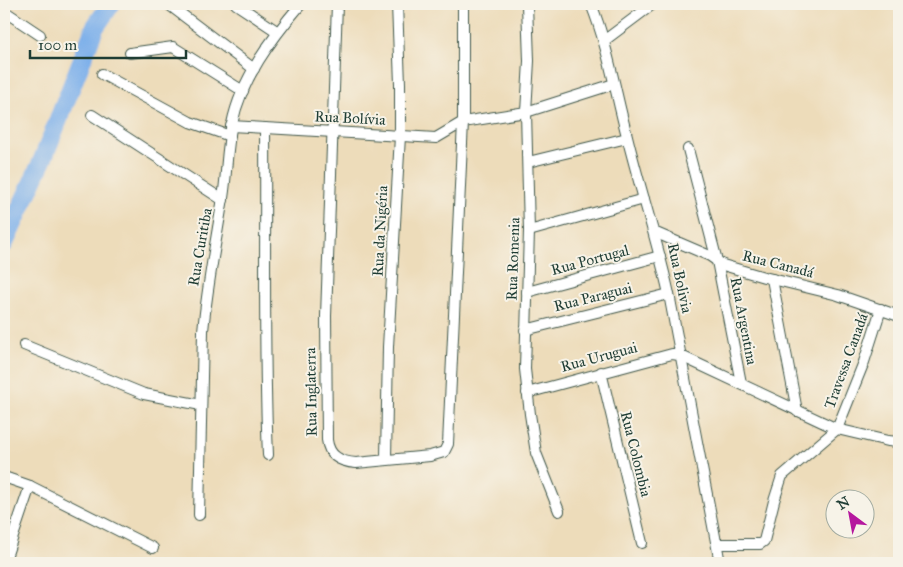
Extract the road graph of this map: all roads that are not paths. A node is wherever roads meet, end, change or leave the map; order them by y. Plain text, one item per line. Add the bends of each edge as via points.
1 (168, 4) edge
2 (236, 4) edge
3 (301, 4) edge
4 (337, 4) edge
5 (397, 4) edge
6 (463, 4) edge
7 (527, 4) edge
8 (591, 4) edge
9 (654, 4) edge
10 (4, 11) edge
11 (278, 32) junction
12 (40, 35) dead end
13 (605, 40) junction
14 (130, 53) dead end
15 (254, 69) junction
16 (102, 74) dead end
17 (614, 84) junction
18 (243, 91) junction
19 (526, 112) junction
20 (92, 115) dead end
21 (463, 122) junction
22 (265, 128) junction
23 (231, 131) junction
24 (332, 132) junction
25 (400, 136) junction
26 (627, 138) junction
27 (688, 149) dead end
28 (528, 162) junction
29 (644, 199) junction
30 (223, 200) junction
31 (529, 231) junction
32 (654, 232) junction
33 (660, 256) junction
34 (717, 261) junction
35 (772, 279) junction
36 (527, 292) junction
37 (669, 294) junction
38 (881, 309) junction
39 (899, 316) edge
40 (525, 330) junction
41 (24, 345) dead end
42 (679, 355) junction
43 (601, 372) junction
44 (741, 383) junction
45 (527, 393) junction
46 (201, 405) junction
47 (797, 411) junction
48 (837, 429) junction
49 (899, 442) edge
50 (268, 455) dead end
51 (386, 459) junction
52 (4, 477) edge
53 (30, 486) junction
54 (560, 511) dead end
55 (199, 515) dead end
56 (642, 543) dead end
57 (717, 544) junction
58 (153, 548) dead end
59 (4, 563) edge
60 (720, 563) edge

1 - 15 street
2 - 11 street
3 - 11 street, Rua Curitiba
4 - 24 street, Rua Inglaterra
5 - 25 street, Rua da Nigéria
6 - 21 street, Rua Inglaterra
7 - 19 street, Rua Romenia via 529,61
8 - 13 street, Rua Bolivia
9 - 13 street
10 - 12 street
11 - 15 street, Rua Curitiba
13 - 17 street, Rua Bolivia
14 - 18 street via 173,47
15 - 18 street, Rua Curitiba
16 - 23 street, Rua Bolívia via 190,122
17 - 19 street
17 - 26 street, Rua Bolivia
18 - 23 street, Rua Curitiba
19 - 21 street
19 - 28 street, Rua Romenia
20 - 30 street
21 - 25 street, Rua Bolívia via 436,138
21 - 51 street, Rua Inglaterra via 448,444 444,452 430,456
22 - 23 street, Rua Bolívia
22 - 24 street, Rua Bolívia
22 - 50 street
23 - 30 street, Rua Curitiba
24 - 25 street, Rua Bolívia
24 - 51 street, Rua Inglaterra via 325,350 327,446 334,457 347,462
25 - 51 street, Rua da Nigéria via 388,347
26 - 28 street
26 - 29 street, Rua Bolivia
27 - 34 street, Rua Argentina
28 - 31 street, Rua Romenia
29 - 31 street
29 - 32 street, Rua Bolivia
30 - 46 street, Rua Curitiba via 205,302
31 - 36 street, Rua Romenia
32 - 33 street, Rua Bolivia
32 - 34 street, Rua Canadá
33 - 36 street, Rua Portugal
33 - 37 street, Rua Bolivia
34 - 35 street, Rua Canadá
34 - 44 street, Rua Argentina
35 - 38 street, Rua Canadá
35 - 47 street
36 - 40 street, Rua Romenia
37 - 40 street, Rua Paraguai
37 - 42 street, Rua Bolivia
38 - 39 street, Rua Canadá
38 - 48 street, Travessa Canadá
40 - 45 street, Rua Romenia
41 - 46 street via 144,394
42 - 43 street, Rua Uruguai via 667,354
42 - 44 street
42 - 57 street, Rua Bolivia
43 - 45 street, Rua Uruguai
43 - 56 street, Rua Colombia
44 - 47 street
45 - 54 street, Rua Romenia via 536,452
46 - 55 street, Rua Curitiba
47 - 48 street
48 - 49 street
48 - 57 street, Travessa Canadá via 782,476 764,541 760,544
52 - 53 street
53 - 58 street
53 - 59 street
57 - 60 street, Rua Bolivia

